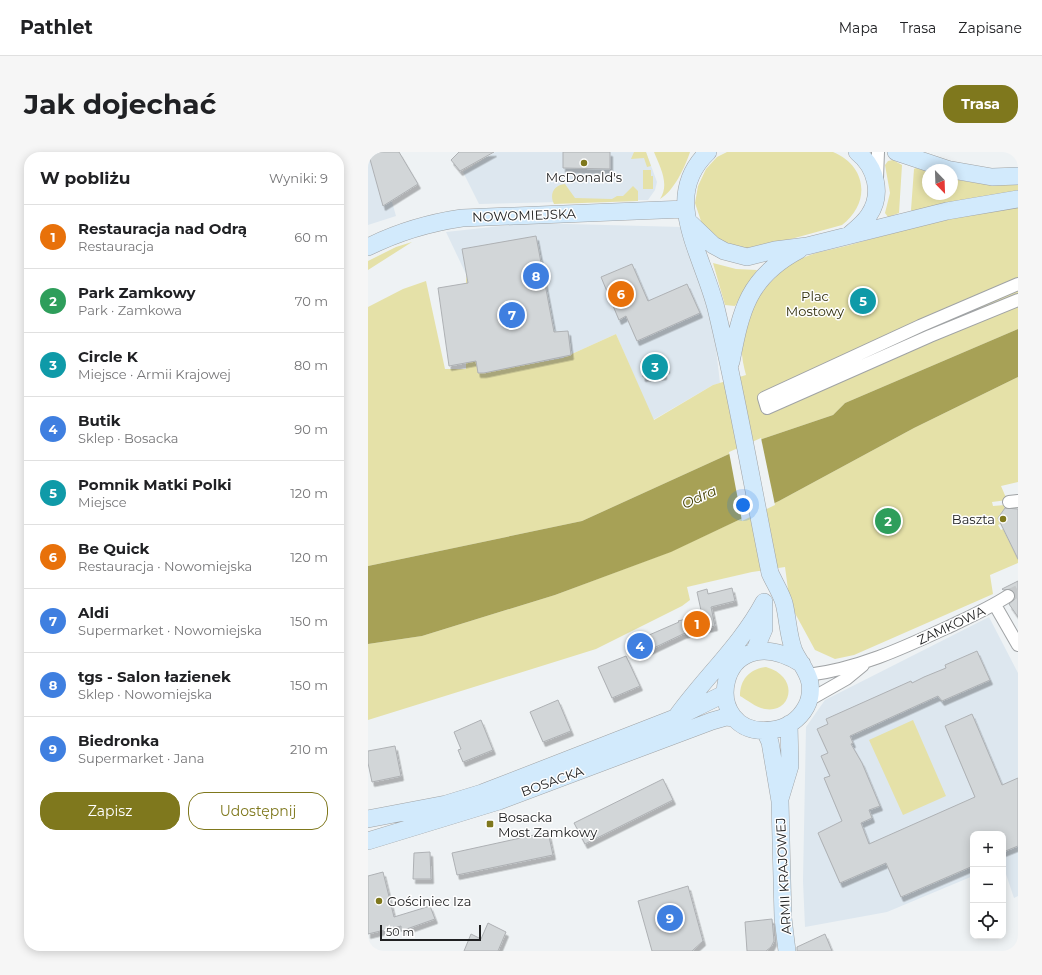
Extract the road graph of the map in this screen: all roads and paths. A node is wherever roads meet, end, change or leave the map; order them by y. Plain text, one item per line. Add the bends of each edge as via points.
1 (857, 152) edge
2 (878, 152) edge
3 (896, 152) edge
4 (702, 155) edge
5 (933, 164) edge
6 (958, 171) edge
7 (1018, 176) edge
8 (876, 186) junction
9 (1018, 199) edge
10 (687, 215) junction
11 (847, 236) junction
12 (807, 246) junction
13 (368, 247) edge
14 (1018, 284) edge
15 (1018, 300) edge
16 (731, 376) junction
17 (770, 573) junction
18 (1008, 596) tunnel mouth
19 (764, 602) junction
20 (995, 604) junction
21 (1018, 645) edge
22 (754, 652) junction
23 (864, 664) junction
24 (805, 670) junction
25 (724, 694) junction
26 (809, 700) junction
27 (675, 718) junction
28 (734, 718) junction
29 (789, 724) junction
30 (765, 731) junction
31 (780, 801) junction
32 (368, 819) edge
33 (368, 841) edge
34 (784, 948) edge

1 - 8 street via 869,165
2 - 8 street
3 - 5 street
4 - 10 street via 688,182
6 - 7 street via 992,177
8 - 11 street via 875,201 869,215
9 - 11 street via 947,211
10 - 12 street via 713,245 737,255 748,256
10 - 13 street, NOWOMIEJSKA via 462,218 429,223
10 - 16 street via 713,295
11 - 12 street
12 - 16 street via 777,263 754,290 741,314
14 - 15 street via 764,398 767,408
16 - 17 street
17 - 19 street
17 - 24 street via 783,602 795,652
18 - 20 street
19 - 22 street via 764,629
19 - 27 street via 752,625
20 - 21 street, ZAMKOWA
20 - 23 street, ZAMKOWA
22 - 24 street via 780,653
22 - 25 street via 733,666
23 - 24 street, ZAMKOWA
23 - 26 street, ZAMKOWA via 846,679
24 - 26 street via 810,691
25 - 27 street, BOSACKA
25 - 28 street via 727,707
26 - 29 street via 801,714
27 - 32 street, BOSACKA via 482,793 446,804
28 - 30 street via 745,726
28 - 33 street, BOSACKA via 712,720 499,801 447,819
29 - 30 street
29 - 31 street, ARMII KRAJOWEJ via 790,766
30 - 31 street, ARMII KRAJOWEJ via 770,742
31 - 34 street, ARMII KRAJOWEJ

